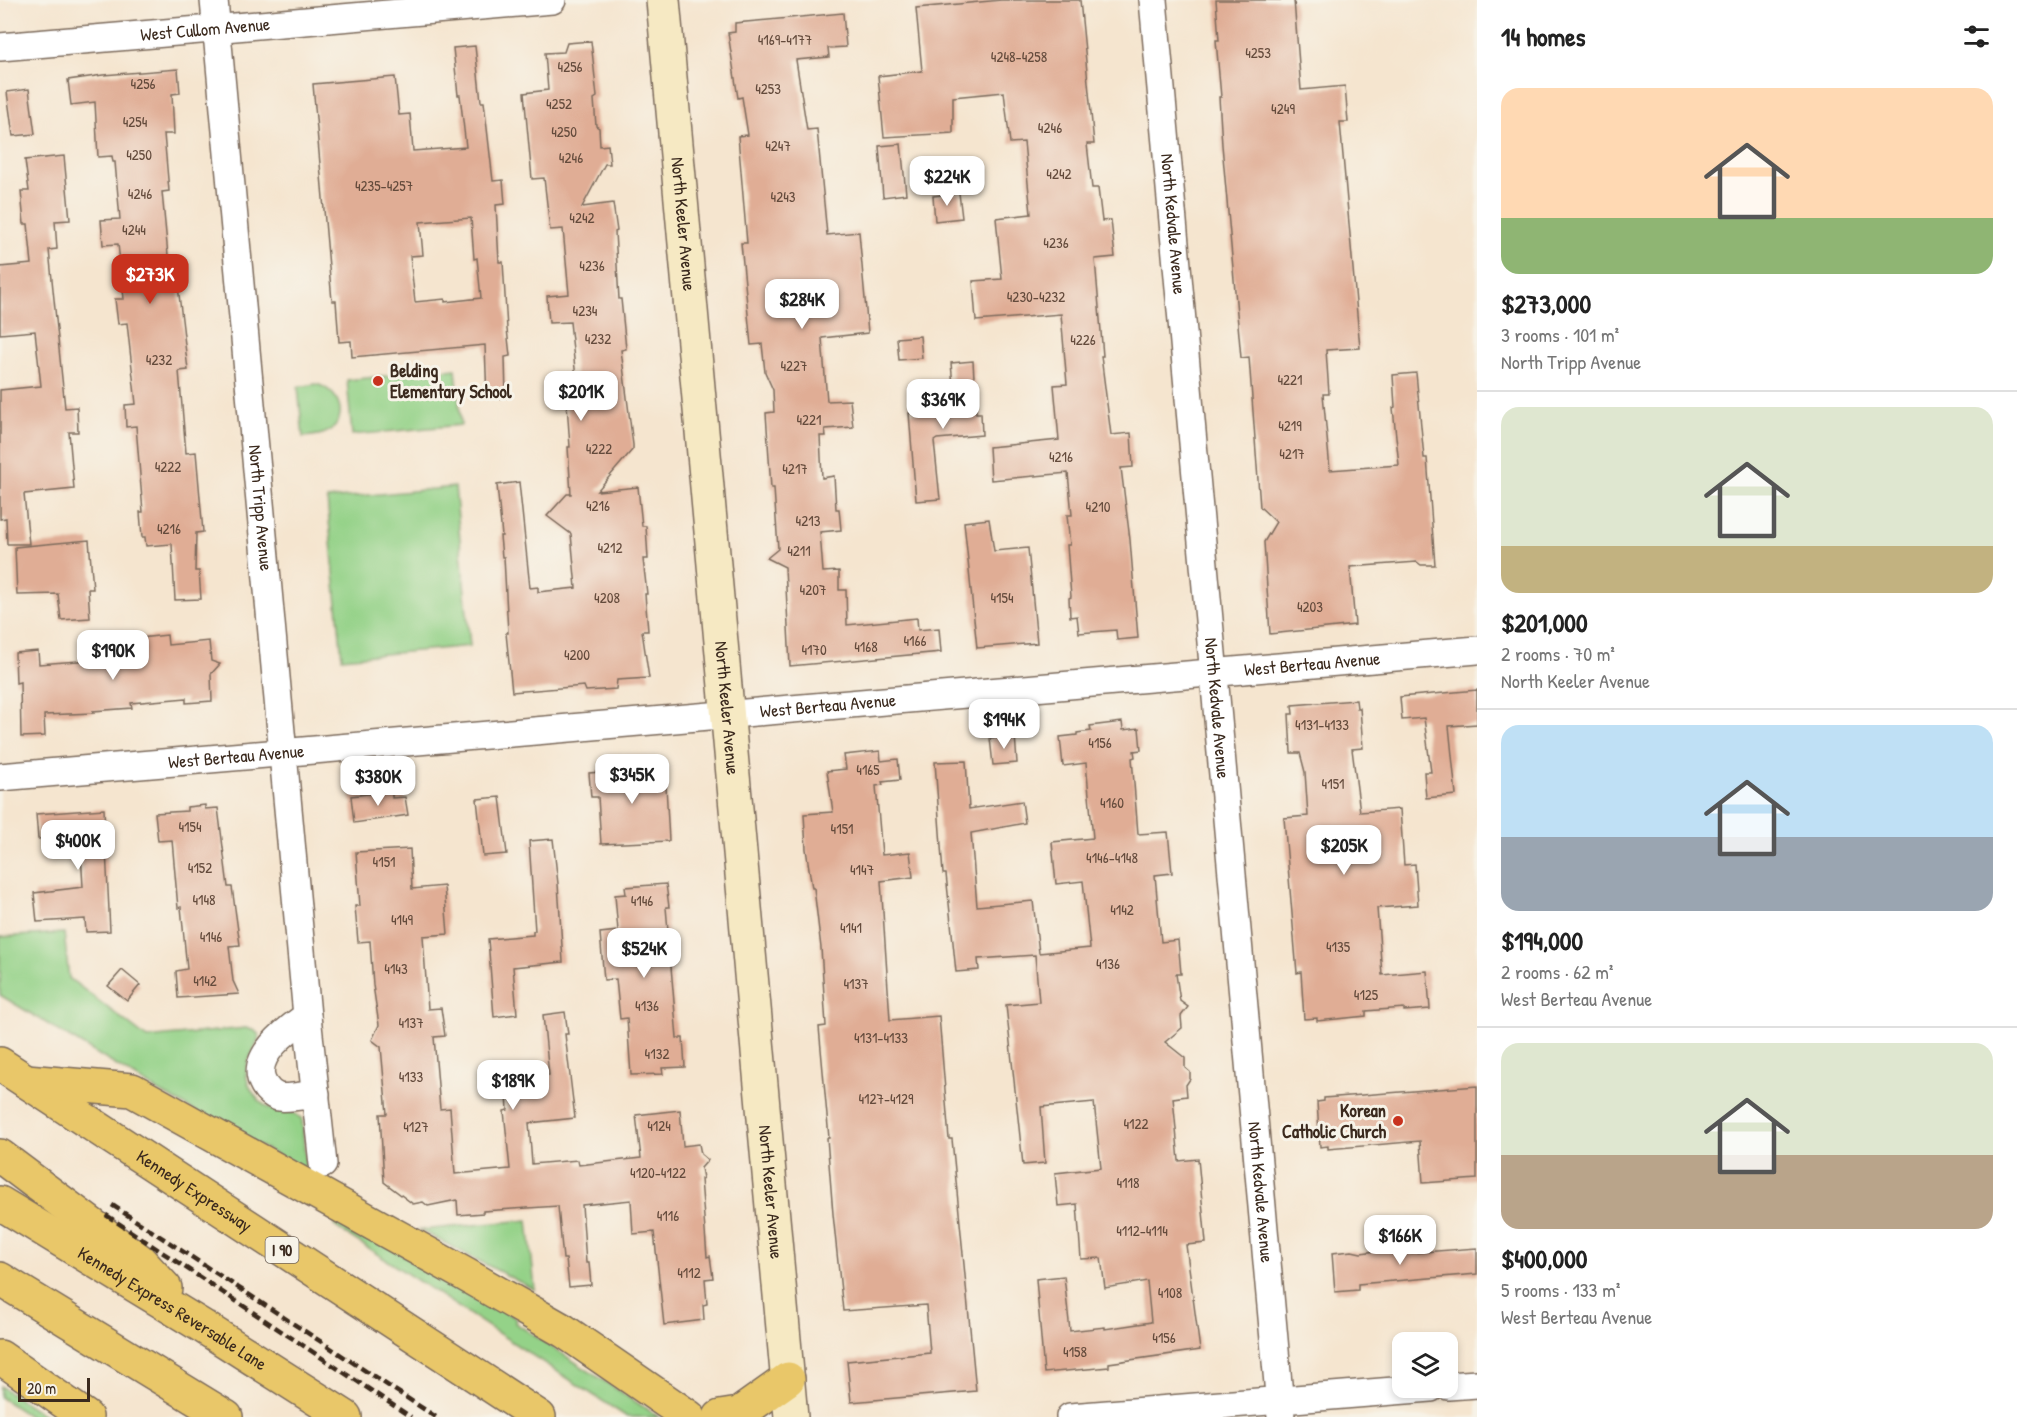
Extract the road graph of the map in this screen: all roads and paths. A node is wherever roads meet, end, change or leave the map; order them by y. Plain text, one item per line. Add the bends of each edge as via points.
1 (214, 0) edge
2 (552, 0) edge
3 (663, 0) edge
4 (1153, 0) edge
5 (217, 29) junction
6 (0, 47) edge
7 (1477, 650) edge
8 (1214, 673) junction
9 (727, 715) junction
10 (283, 753) junction
11 (0, 777) edge
12 (307, 1016) junction
13 (13, 1073) edge
14 (316, 1094) junction
15 (0, 1156) edge
16 (323, 1164) dead end
17 (0, 1203) edge
18 (0, 1279) edge
19 (202, 1326) junction
20 (0, 1358) edge
21 (788, 1379) junction
22 (1477, 1384) edge
23 (1458, 1385) edge
24 (1392, 1393) edge
25 (1281, 1409) edge
26 (86, 1417) edge
27 (226, 1417) edge
28 (345, 1417) edge
29 (539, 1417) edge
30 (689, 1417) edge
31 (720, 1417) edge
32 (791, 1417) edge
33 (1070, 1417) edge

1 - 5 street, North Tripp Avenue
2 - 5 street, West Cullom Avenue
3 - 9 street, North Keeler Avenue
4 - 8 street, North Kedvale Avenue
5 - 6 street, West Cullom Avenue
5 - 10 street, North Tripp Avenue
7 - 8 street, West Berteau Avenue
8 - 9 street, West Berteau Avenue
8 - 25 street, North Kedvale Avenue
9 - 10 street, West Berteau Avenue
9 - 21 street, North Keeler Avenue
10 - 11 street, West Berteau Avenue
10 - 12 street, North Tripp Avenue
12 - 14 street, North Tripp Avenue
12 - 14 street via 281,1035 261,1062 260,1078 280,1098
13 - 29 highway, Kennedy Expressway / I 90
13 - 30 highway via 132,1090 564,1331
14 - 16 street, North Tripp Avenue
15 - 19 highway via 140,1261
17 - 19 highway, Kennedy Express Reversable Lane
18 - 27 highway
19 - 28 highway, Kennedy Express Reversable Lane
20 - 26 highway
21 - 31 highway via 739,1414
21 - 32 street, North Keeler Avenue
22 - 23 street
24 - 25 street
25 - 33 street

